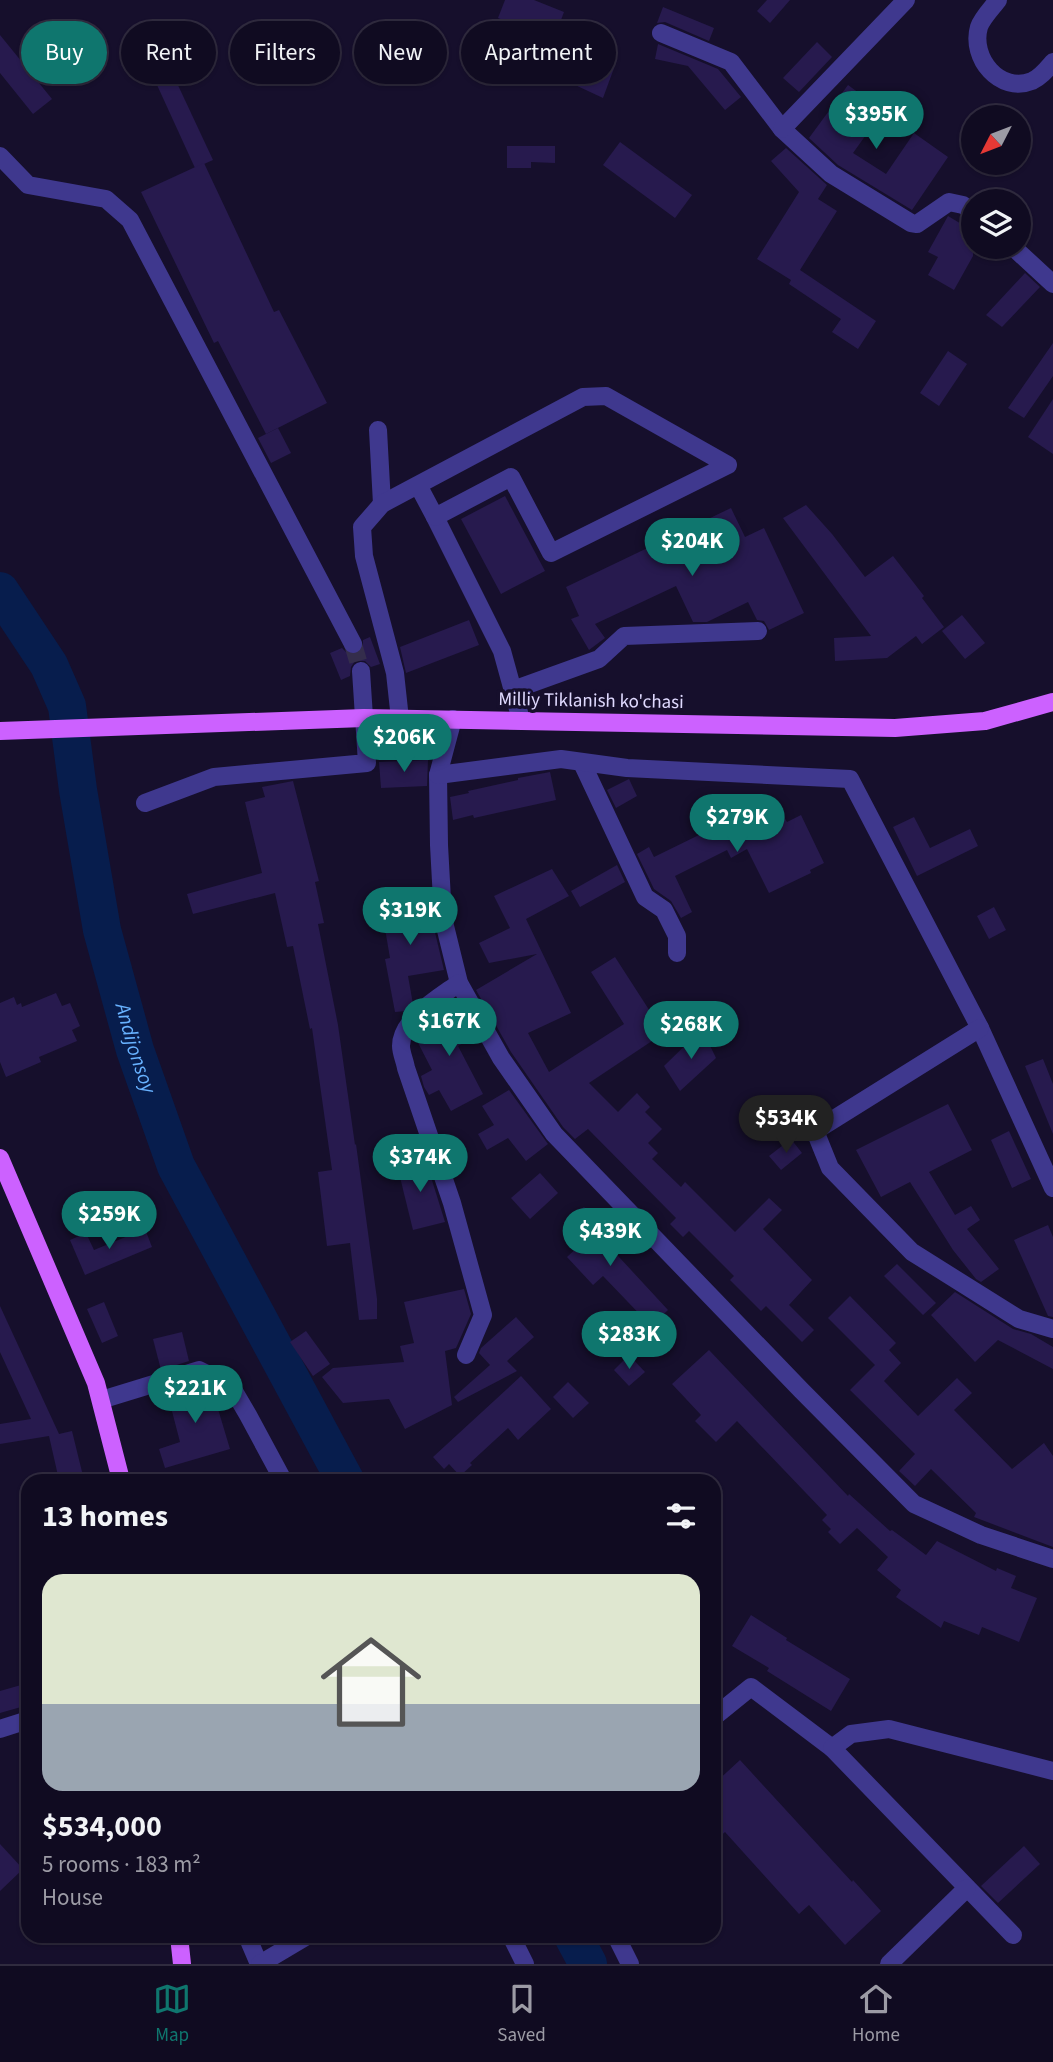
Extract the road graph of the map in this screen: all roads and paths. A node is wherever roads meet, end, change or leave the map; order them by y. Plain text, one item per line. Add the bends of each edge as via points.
1 (906, 0) edge
2 (998, 0) edge
3 (661, 33) dead end
4 (1053, 62) edge
5 (782, 129) junction
6 (0, 156) edge
7 (961, 205) edge
8 (1026, 259) edge
9 (1053, 284) edge
10 (378, 430) dead end
11 (418, 485) junction
12 (382, 504) junction
13 (435, 517) junction
14 (758, 631) dead end
15 (353, 644) tunnel mouth
16 (361, 671) tunnel mouth
17 (513, 690) junction
18 (1053, 702) edge
19 (364, 718) junction
20 (400, 719) junction
21 (453, 719) junction
22 (522, 720) junction
23 (5, 730) edge
24 (582, 763) junction
25 (438, 775) junction
26 (145, 803) dead end
27 (677, 953) dead end
28 (459, 982) junction
29 (980, 1028) junction
30 (0, 1158) edge
31 (1053, 1188) edge
32 (1053, 1329) edge
33 (466, 1355) dead end
34 (101, 1399) junction
35 (120, 1474) edge
36 (280, 1474) edge
37 (1053, 1559) edge
38 (721, 1712) edge
39 (21, 1722) edge
40 (0, 1729) edge
41 (832, 1748) junction
42 (1053, 1771) edge
43 (967, 1888) junction
44 (1013, 1935) dead end
45 (180, 1943) edge
46 (250, 1943) edge
47 (295, 1943) edge
48 (514, 1943) edge
49 (620, 1943) edge
50 (182, 1964) edge
51 (260, 1964) edge
52 (525, 1964) edge
53 (631, 1964) edge
54 (889, 1964) edge

1 - 5 lane
2 - 4 lane via 979,26 977,50 991,73 1020,84 1033,80
3 - 5 lane via 731,62
5 - 7 lane via 831,174 911,223 917,224 949,202
6 - 15 lane via 28,185 106,199 130,220
8 - 9 lane
10 - 12 lane
11 - 12 lane
11 - 13 lane
11 - 13 lane via 583,397 606,396 728,465 551,553 510,477
12 - 20 lane via 362,527 395,673
13 - 17 lane via 502,651
14 - 17 lane via 624,636 599,659
16 - 19 lane
17 - 22 lane
18 - 22 main road, Milliy Tiklanish ko'chasi via 985,721 895,728
19 - 20 main road, Milliy Tiklanish ko'chasi
19 - 23 main road, Milliy Tiklanish ko'chasi
19 - 26 lane via 367,763 214,777
20 - 21 main road, Milliy Tiklanish ko'chasi
21 - 22 main road, Milliy Tiklanish ko'chasi
21 - 25 lane
24 - 25 lane via 561,759
24 - 27 lane via 645,897 664,910 677,936
24 - 29 lane via 850,779
25 - 28 lane via 443,918
28 - 33 lane via 407,1026 401,1045 483,1315
28 - 37 lane via 501,1058 554,1134 914,1504 981,1535
29 - 31 lane
29 - 32 lane via 815,1132 831,1168 912,1252 1019,1319
30 - 34 main road
34 - 35 main road
34 - 36 lane via 199,1370 231,1386
38 - 41 lane via 751,1688
39 - 40 lane
41 - 42 lane via 851,1734 889,1729
41 - 43 lane
43 - 44 lane
43 - 54 lane
45 - 50 main road
46 - 51 lane
47 - 51 lane
48 - 52 lane
49 - 53 lane

